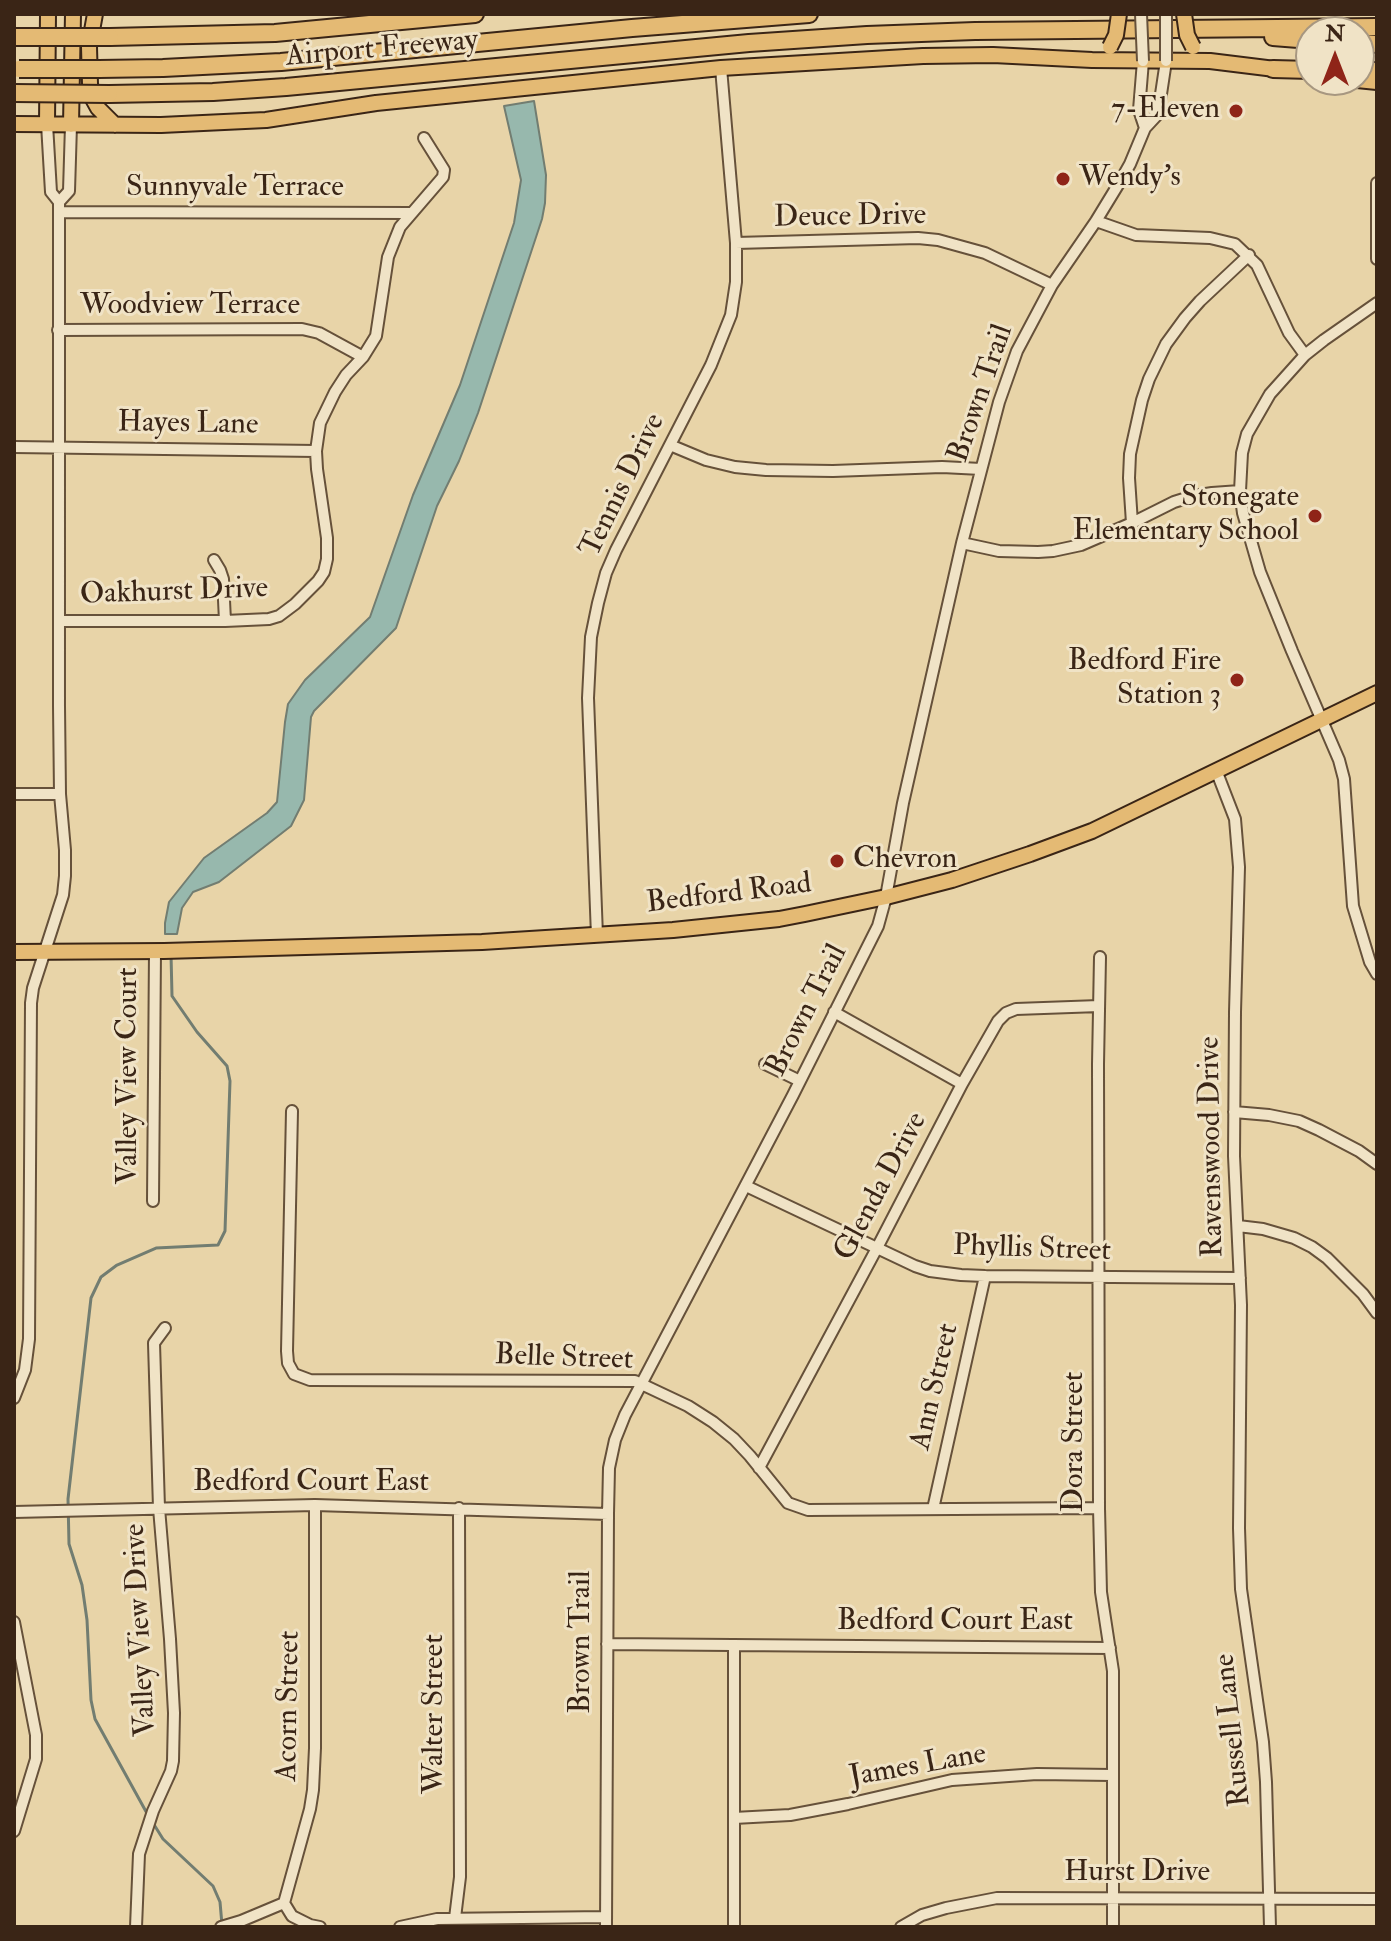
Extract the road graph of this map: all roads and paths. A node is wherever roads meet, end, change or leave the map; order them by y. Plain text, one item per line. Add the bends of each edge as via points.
1 (48, 14) edge
2 (73, 14) edge
3 (95, 14) edge
4 (475, 14) edge
5 (809, 14) edge
6 (1119, 14) edge
7 (1141, 14) edge
8 (1166, 14) edge
9 (1184, 14) edge
10 (1377, 27) edge
11 (1240, 28) junction
12 (14, 37) edge
13 (1295, 39) edge
14 (1092, 60) junction
15 (1143, 61) junction
16 (1166, 61) junction
17 (1210, 61) junction
18 (721, 68) junction
19 (17, 69) edge
20 (1273, 69) joint
21 (1295, 71) edge
22 (14, 93) edge
23 (14, 124) edge
24 (47, 124) junction
25 (71, 125) junction
26 (115, 125) junction
27 (1145, 128) junction
28 (424, 138) dead end
29 (1377, 183) edge
30 (59, 207) junction
31 (411, 213) junction
32 (1096, 221) junction
33 (736, 243) junction
34 (1249, 255) junction
35 (1377, 259) edge
36 (1052, 285) junction
37 (1377, 303) edge
38 (58, 330) junction
39 (1305, 355) junction
40 (363, 357) junction
41 (670, 445) junction
42 (14, 447) edge
43 (58, 448) junction
44 (316, 451) junction
45 (981, 469) junction
46 (1240, 491) junction
47 (1132, 523) junction
48 (962, 543) junction
49 (214, 560) dead end
50 (59, 621) junction
51 (225, 621) junction
52 (1377, 693) edge
53 (1322, 720) junction
54 (1216, 770) junction
55 (14, 794) edge
56 (60, 794) junction
57 (886, 897) junction
58 (597, 936) junction
59 (165, 951) junction
60 (14, 952) edge
61 (44, 952) junction
62 (1100, 957) dead end
63 (1377, 974) edge
64 (1099, 1006) junction
65 (834, 1012) junction
66 (765, 1064) dead end
67 (800, 1081) junction
68 (962, 1084) junction
69 (292, 1111) dead end
70 (1234, 1112) junction
71 (1377, 1164) edge
72 (746, 1186) junction
73 (153, 1201) dead end
74 (1238, 1226) junction
75 (877, 1248) junction
76 (985, 1276) junction
77 (1100, 1277) junction
78 (1240, 1278) junction
79 (1377, 1313) edge
80 (165, 1328) dead end
81 (642, 1384) junction
82 (14, 1398) edge
83 (759, 1468) junction
84 (315, 1505) junction
85 (159, 1508) junction
86 (459, 1508) junction
87 (1099, 1508) junction
88 (933, 1509) junction
89 (14, 1512) edge
90 (608, 1514) junction
91 (1239, 1528) joint
92 (14, 1622) edge
93 (607, 1644) junction
94 (734, 1645) junction
95 (1110, 1648) junction
96 (1112, 1775) junction
97 (734, 1818) junction
98 (14, 1831) edge
99 (1112, 1898) junction
100 (1269, 1898) junction
101 (1377, 1899) edge
102 (284, 1903) junction
103 (455, 1918) junction
104 (606, 1922) edge
105 (228, 1925) edge
106 (136, 1927) edge
107 (320, 1927) edge
108 (400, 1927) edge
109 (734, 1927) edge
110 (901, 1927) edge
111 (1113, 1927) edge
112 (1270, 1927) edge

1 - 24 main road
2 - 25 main road
3 - 26 main road via 90,84 98,108
4 - 12 highway, bridge via 275,33
5 - 19 highway, bridge via 281,62
6 - 14 main road, bridge via 1110,47
7 - 15 street, Brown Trail, bridge
8 - 16 street, Brown Trail, bridge
9 - 17 main road, bridge via 1193,47
10 - 11 highway, Airport Freeway
11 - 13 highway
11 - 22 highway, Airport Freeway, bridge via 867,35 213,92
14 - 15 main road, Airport Freeway
14 - 18 main road, Airport Freeway via 923,56
15 - 16 main road, Airport Freeway
15 - 27 street, Brown Trail via 1139,110
16 - 17 main road, Airport Freeway
16 - 27 street, Brown Trail via 1158,114
17 - 20 main road, Airport Freeway
18 - 26 main road, Airport Freeway via 376,103 266,120
18 - 33 street, Tennis Drive
20 - 21 highway
23 - 24 main road
24 - 25 main road, Airport Freeway
24 - 30 street via 51,192
25 - 26 main road, Airport Freeway
25 - 30 street via 69,191
27 - 32 street, Brown Trail
28 - 31 street, Oakhurst Drive via 443,177
29 - 35 street
30 - 31 street, Sunnyvale Terrace
30 - 38 street
31 - 40 street, Oakhurst Drive via 388,257 376,336
32 - 34 street via 1136,235 1226,241
32 - 36 street, Brown Trail
33 - 36 street, Deuce Drive via 938,240 985,253
33 - 41 street, Tennis Drive via 731,315
34 - 39 street
34 - 47 street via 1185,318 1149,379 1130,454
36 - 45 street, Brown Trail via 1017,351
37 - 39 street
38 - 40 street, Woodview Terrace via 302,329
38 - 43 street
39 - 46 street via 1270,394 1247,434
40 - 44 street, Oakhurst Drive via 327,406
41 - 45 street via 706,460 766,470
41 - 58 street, Tennis Drive via 606,573 591,637 588,698
42 - 43 street, Hayes Lane
43 - 44 street, Hayes Lane
43 - 50 street
44 - 51 street, Oakhurst Drive via 327,538 324,572 279,616
45 - 48 street, Brown Trail
46 - 47 street via 1193,496
46 - 53 street via 1260,572
47 - 48 street via 1053,551 999,551
48 - 57 street, Brown Trail
49 - 51 street via 223,579
50 - 51 street, Oakhurst Drive
50 - 56 street
52 - 53 main road, Bedford Road
53 - 54 main road, Bedford Road
53 - 63 street via 1344,779 1353,906
54 - 57 main road, Bedford Road via 1092,831
54 - 70 street, Ravenswood Drive via 1235,819 1239,867
55 - 56 street
56 - 61 street via 63,895
57 - 58 main road, Bedford Road via 779,919
57 - 65 street, Brown Trail via 878,926
58 - 59 main road, Bedford Road
59 - 61 main road, Bedford Road
59 - 73 street, Valley View Court
60 - 61 main road, Bedford Road
61 - 82 street via 31,1003 29,1339
62 - 64 street, Dora Street
64 - 68 street, Glenda Drive via 1026,1007 1006,1013
64 - 77 street, Dora Street
65 - 67 street, Brown Trail
65 - 68 street
66 - 67 street
67 - 72 street, Brown Trail
68 - 75 street, Glenda Drive
69 - 81 street, Belle Street via 287,1351 294,1374 310,1380
70 - 71 street via 1299,1121
70 - 74 street, Ravenswood Drive
72 - 75 street, Phyllis Street
72 - 81 street, Brown Trail
74 - 78 street, Ravenswood Drive
74 - 79 street via 1312,1247
75 - 76 street, Phyllis Street via 930,1271
75 - 83 street, Glenda Drive
76 - 77 street, Phyllis Street
76 - 88 street, Ann Street
77 - 78 street, Phyllis Street
77 - 87 street, Dora Street
78 - 91 street, Ravenswood Drive
80 - 85 street, Valley View Drive via 154,1343
81 - 83 street, Belle Street via 713,1422
81 - 90 street, Brown Trail via 615,1440
83 - 88 street, Belle Street via 788,1503 808,1510
84 - 85 street, Bedford Court East
84 - 86 street, Bedford Court East
84 - 102 street, Acorn Street via 313,1790
85 - 89 street, Bedford Court East
85 - 106 street, Valley View Drive via 173,1761 139,1854
86 - 90 street, Bedford Court East
86 - 103 street, Walter Street via 460,1877
87 - 88 street, Belle Street
87 - 95 street, Dora Street via 1101,1592
90 - 93 street, Brown Trail
91 - 100 street, Russell Lane via 1241,1589 1263,1742
92 - 98 street via 36,1759
93 - 94 street, Bedford Court East
93 - 104 street, Brown Trail
94 - 95 street, Bedford Court East
94 - 97 street
95 - 96 street, Dora Street
96 - 97 street, James Lane via 952,1780 790,1815
96 - 99 street, Dora Street
97 - 109 street
99 - 100 street, Hurst Drive
99 - 110 street, Hurst Drive via 997,1898 922,1915
99 - 111 street, Dora Street
100 - 101 street, Hurst Drive
100 - 112 street, Russell Lane
102 - 105 street
102 - 107 street via 292,1916
103 - 104 street
103 - 108 street

